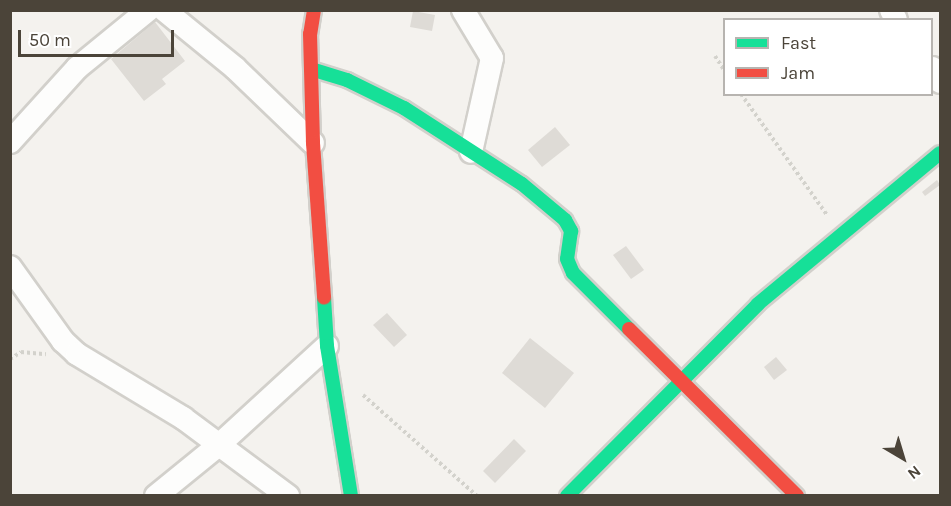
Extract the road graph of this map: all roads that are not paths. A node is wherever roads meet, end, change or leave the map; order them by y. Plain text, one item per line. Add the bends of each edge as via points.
1 (148, 10) edge
2 (164, 10) edge
3 (314, 10) edge
4 (463, 10) edge
5 (310, 69) junction
6 (10, 142) edge
7 (313, 143) junction
8 (471, 152) junction
9 (940, 153) edge
10 (10, 267) edge
11 (327, 346) junction
12 (682, 380) junction
13 (220, 444) junction
14 (156, 495) edge
15 (288, 495) edge
16 (351, 495) edge
17 (567, 495) edge
18 (797, 495) edge

1 - 6 street via 77,68
2 - 7 street via 235,68
3 - 5 street
4 - 8 street via 492,58
5 - 7 street
5 - 8 street via 377,93
7 - 11 street
8 - 12 street via 522,184 565,220 571,231 567,259 573,273
9 - 12 street via 758,304
10 - 13 street via 63,341 77,354
11 - 13 street
11 - 16 street
12 - 17 street
12 - 18 street
13 - 14 street
13 - 15 street

